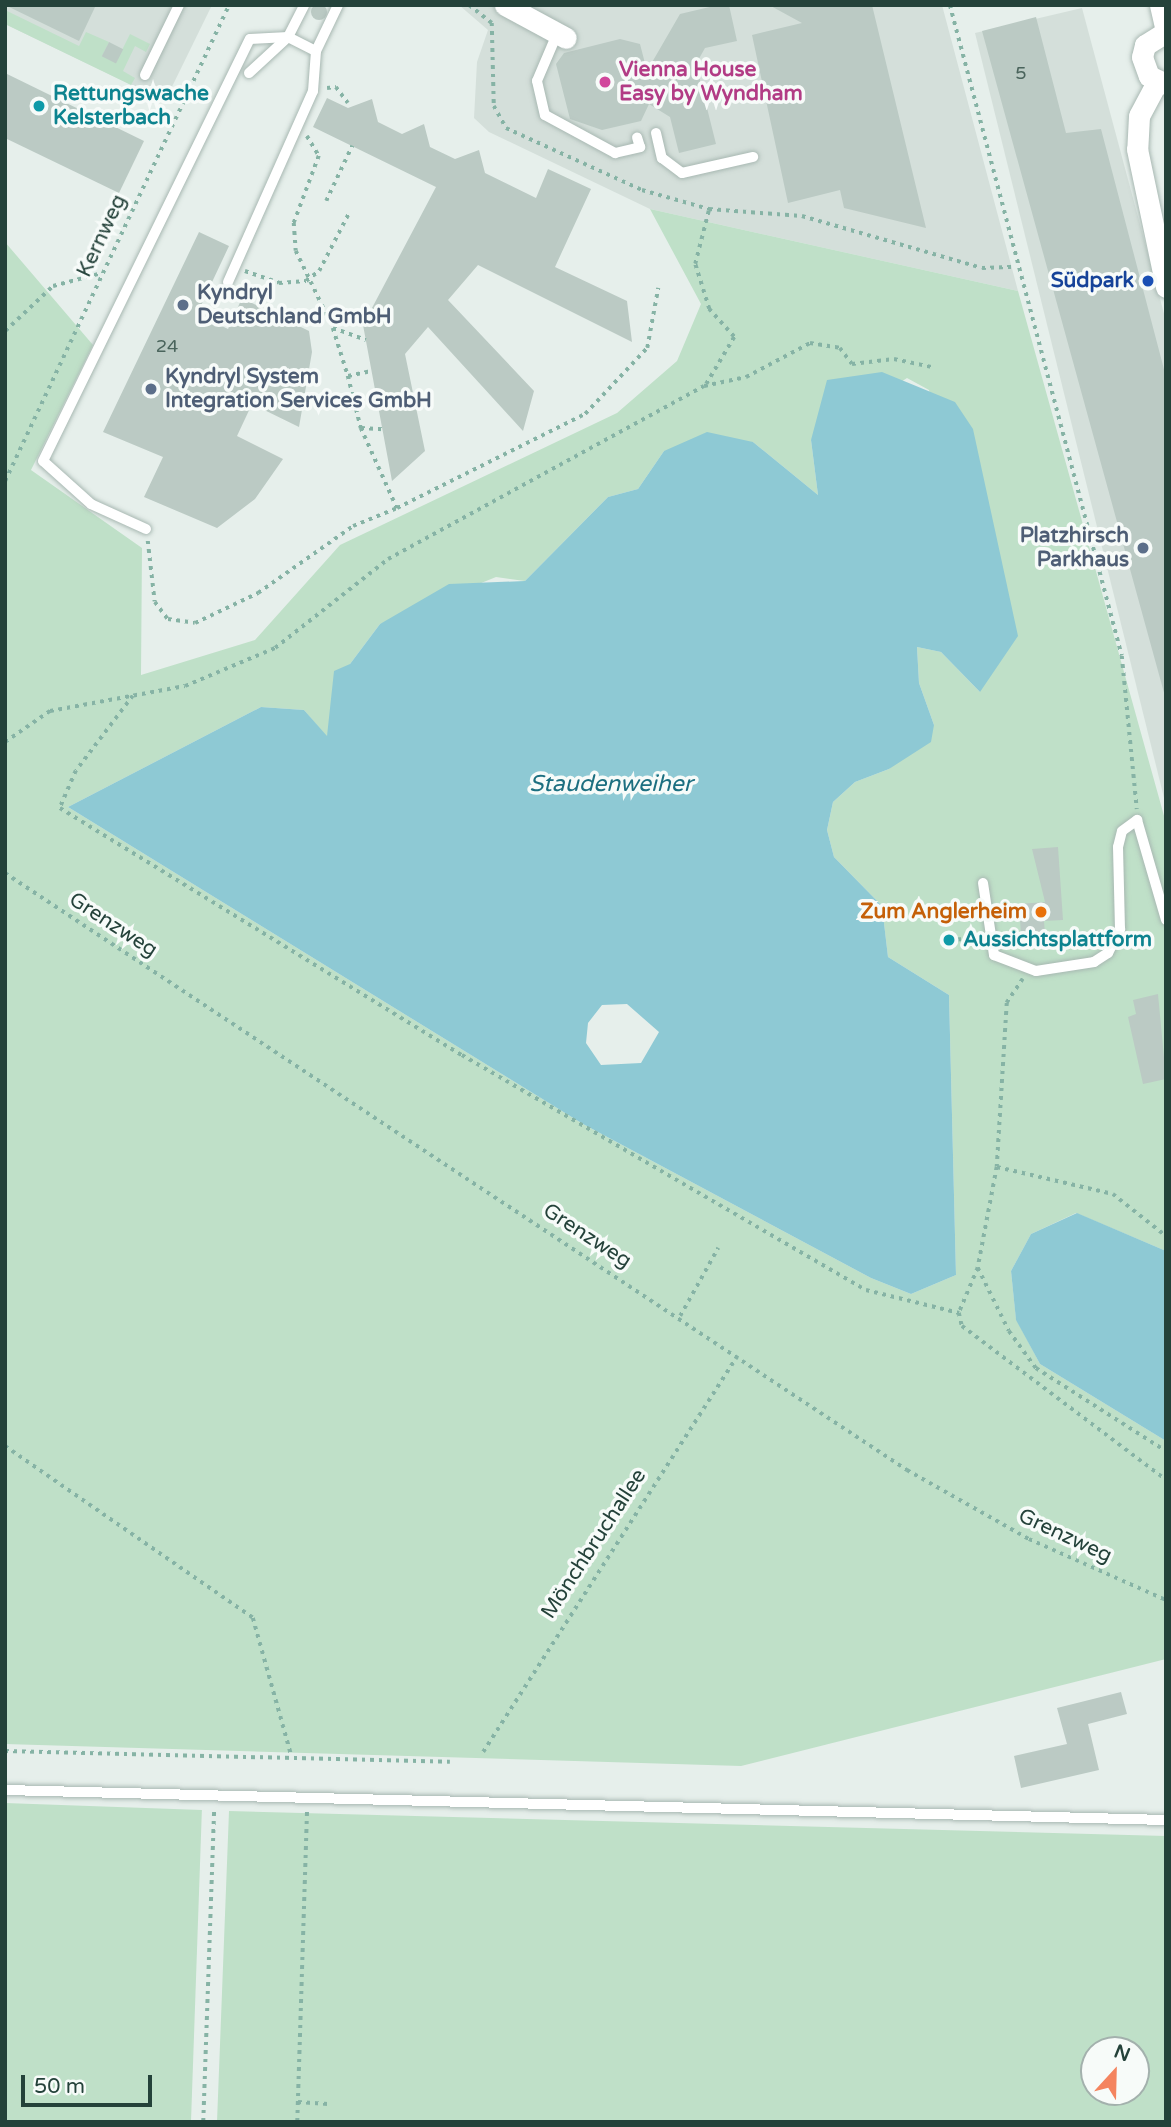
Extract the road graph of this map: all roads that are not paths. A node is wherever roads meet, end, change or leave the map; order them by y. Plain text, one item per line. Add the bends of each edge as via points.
1 (179, 5) edge
2 (304, 5) edge
3 (338, 5) edge
4 (505, 5) edge
5 (1160, 5) edge
6 (1166, 31) edge
7 (562, 36) joint
8 (288, 37) junction
9 (316, 51) junction
10 (249, 73) dead end
11 (145, 75) dead end
12 (1161, 83) edge
13 (656, 133) dead end
14 (636, 137) dead end
15 (753, 157) dead end
16 (228, 282) dead end
17 (1166, 287) edge
18 (146, 529) road end
19 (983, 883) dead end
20 (1166, 920) edge
21 (5, 1790) edge
22 (1166, 1820) edge

1 - 11 lane
2 - 8 lane
3 - 9 lane
4 - 7 street
5 - 6 street
6 - 12 street via 1154,36 1142,57
7 - 14 lane via 537,80 545,115 615,153 639,148
8 - 9 lane
8 - 10 lane
8 - 18 lane via 250,39 43,461 91,504
9 - 16 lane via 313,91 231,264
12 - 17 street via 1139,116 1137,149
13 - 15 lane via 662,158 682,173
19 - 20 lane via 994,956 1026,969 1075,968 1108,953 1123,916 1118,846 1122,831 1137,820
21 - 22 lane

